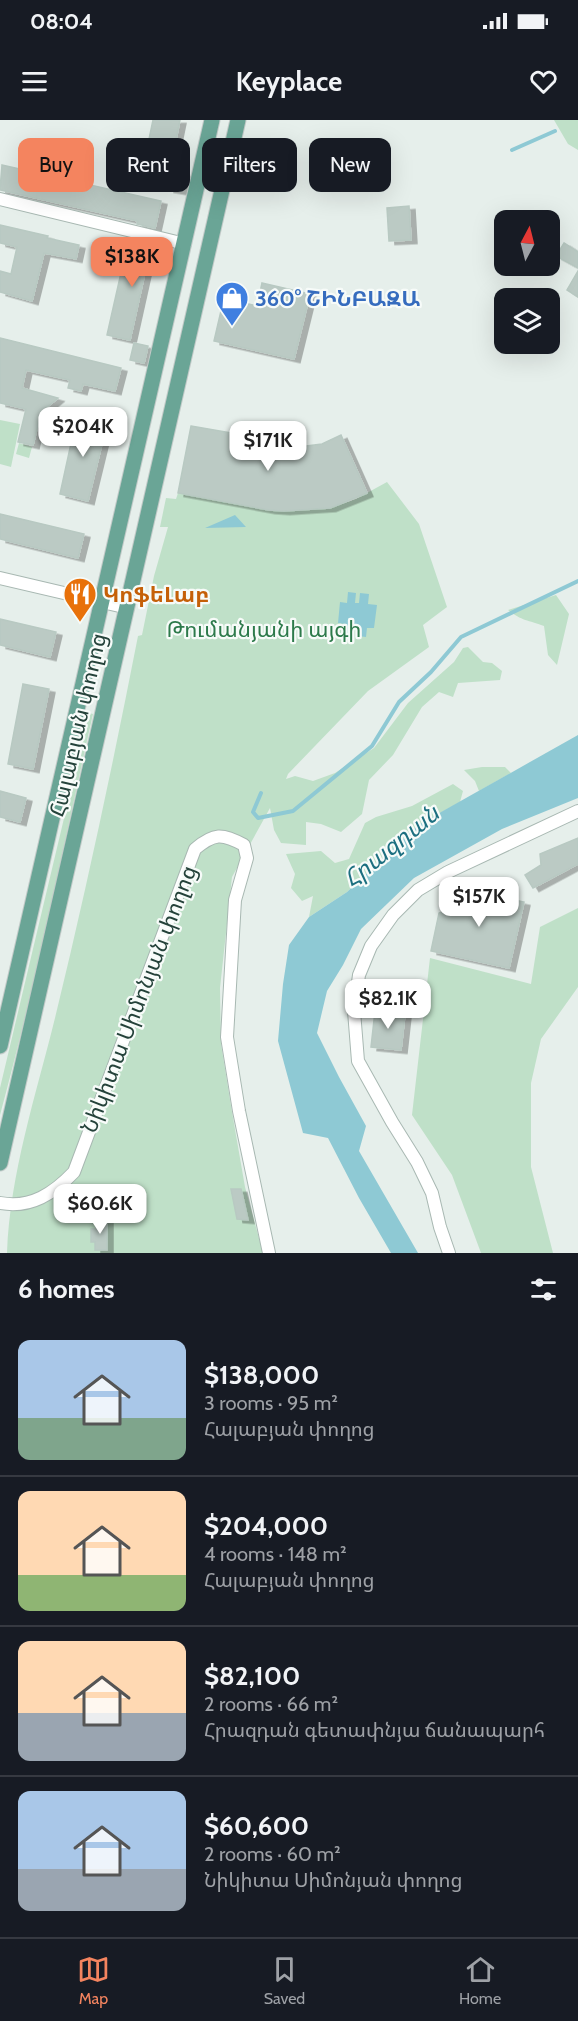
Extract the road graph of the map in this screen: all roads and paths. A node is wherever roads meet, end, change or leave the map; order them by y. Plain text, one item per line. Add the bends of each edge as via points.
1 (212, 120) edge
2 (238, 120) edge
3 (0, 200) edge
4 (185, 244) junction
5 (0, 578) edge
6 (101, 602) junction
7 (128, 608) junction
8 (578, 811) edge
9 (0, 1046) edge
10 (0, 1163) edge
11 (0, 1203) edge
12 (269, 1253) edge
13 (449, 1253) edge

1 - 4 main road, Հալաբյան փողոց
2 - 7 main road, Հալաբյան փողոց
3 - 4 street
4 - 6 main road, Հալաբյան փողոց
5 - 6 street
6 - 7 street
6 - 9 main road, Հալաբյան փողոց
7 - 10 main road, Հալաբյան փողոց
8 - 13 street via 418,890 393,915 371,946 359,975 354,1011 358,1061 432,1193
11 - 12 street, Նիկիտա Սիմոնյան փողոց via 35,1202 61,1186 74,1172 195,849 208,838 225,837 244,845 247,858 235,900 226,1037

